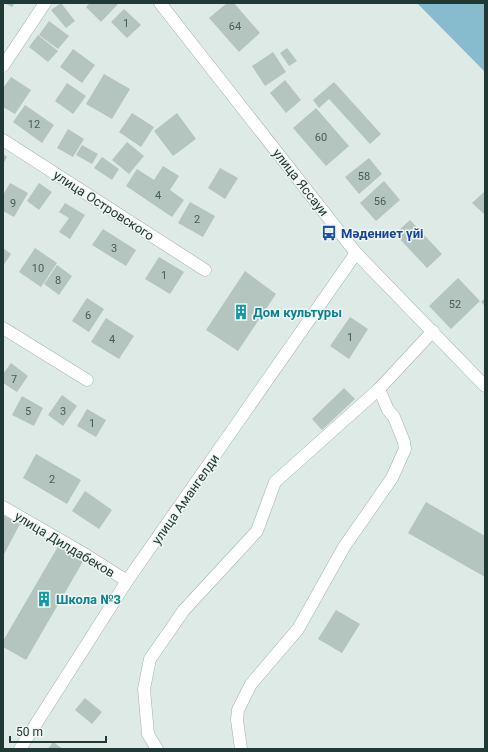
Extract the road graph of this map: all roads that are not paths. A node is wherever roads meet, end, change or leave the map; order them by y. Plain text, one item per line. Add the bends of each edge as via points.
1 (45, 3) edge
2 (160, 3) edge
3 (3, 66) edge
4 (3, 140) edge
5 (356, 253) junction
6 (205, 270) dead end
7 (3, 328) edge
8 (432, 331) junction
9 (87, 380) dead end
10 (485, 386) edge
11 (379, 389) junction
12 (3, 507) edge
13 (127, 581) junction
14 (20, 749) edge
15 (157, 749) edge
16 (241, 749) edge

1 - 3 street
2 - 5 street, улица Яссауи
4 - 6 street, улица Островского
5 - 8 street, улица Яссауи
5 - 13 street, улица Амангелди
7 - 9 street
8 - 10 street, улица Яссауи
8 - 11 street
11 - 15 street via 275,482 257,531 184,610 150,659 144,689 148,734
11 - 16 street via 394,417 405,449 392,478 344,548 298,629 251,684 238,710
12 - 13 street, улица Дилдабеков
13 - 14 street, улица Амангелди

